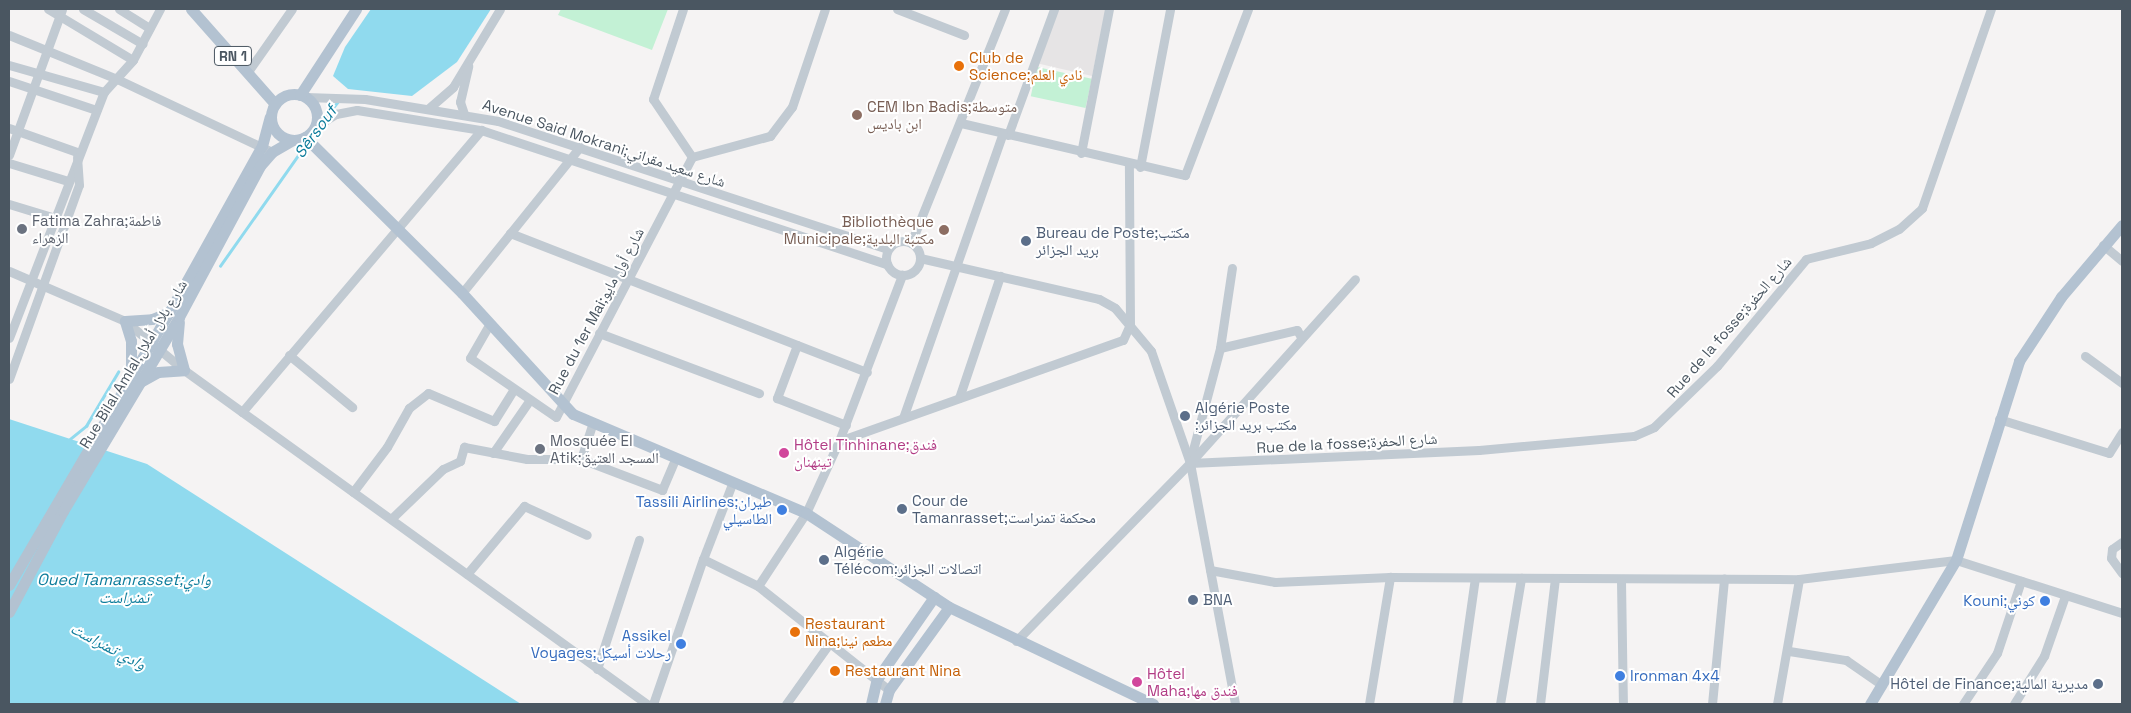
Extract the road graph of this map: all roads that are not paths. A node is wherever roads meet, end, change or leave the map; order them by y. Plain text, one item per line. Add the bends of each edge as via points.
1 (48, 9) edge
2 (83, 9) edge
3 (119, 9) edge
4 (160, 9) edge
5 (191, 9) edge
6 (292, 9) edge
7 (356, 9) edge
8 (500, 9) edge
9 (683, 9) edge
10 (825, 9) edge
11 (897, 9) edge
12 (1005, 9) edge
13 (1054, 9) edge
14 (1109, 9) edge
15 (1170, 9) edge
16 (1248, 9) edge
17 (1992, 9) edge
18 (61, 13) edge
19 (149, 28) junction
20 (9, 35) edge
21 (964, 35) dead end
22 (143, 44) junction
23 (47, 50) junction
24 (471, 56) junction
25 (133, 60) junction
26 (9, 65) edge
27 (247, 72) junction
28 (40, 75) junction
29 (117, 79) junction
30 (9, 81) edge
31 (32, 89) junction
32 (104, 92) junction
33 (303, 96) junction
34 (275, 104) junction
35 (429, 108) junction
36 (96, 110) junction
37 (464, 114) junction
38 (270, 117) junction
39 (960, 123) junction
40 (315, 126) junction
41 (12, 130) edge
42 (481, 130) junction
43 (1005, 134) junction
44 (305, 137) junction
45 (293, 140) junction
46 (262, 146) junction
47 (580, 147) junction
48 (77, 152) junction
49 (272, 152) junction
50 (1081, 153) junction
51 (9, 155) edge
52 (692, 156) junction
53 (570, 160) junction
54 (9, 163) edge
55 (1129, 164) junction
56 (1140, 167) junction
57 (68, 181) junction
58 (680, 183) junction
59 (675, 195) junction
60 (9, 204) edge
61 (54, 218) junction
62 (66, 222) junction
63 (2122, 225) edge
64 (394, 228) junction
65 (510, 233) junction
66 (912, 243) junction
67 (2103, 246) junction
68 (888, 249) junction
69 (920, 258) junction
70 (2122, 261) edge
71 (887, 264) junction
72 (955, 266) junction
73 (1232, 268) dead end
74 (9, 271) edge
75 (902, 276) junction
76 (1000, 276) junction
77 (625, 278) junction
78 (30, 279) junction
79 (1355, 279) dead end
80 (43, 284) junction
81 (462, 293) junction
82 (175, 314) junction
83 (125, 321) junction
84 (1130, 324) junction
85 (490, 325) junction
86 (598, 333) junction
87 (1301, 337) junction
88 (9, 338) edge
89 (151, 342) junction
90 (797, 345) junction
91 (1220, 348) junction
92 (160, 350) junction
93 (289, 355) junction
94 (2085, 356) dead end
95 (184, 370) junction
96 (867, 372) junction
97 (10, 373) edge
98 (133, 381) junction
99 (2122, 384) edge
100 (513, 391) junction
101 (759, 393) dead end
102 (959, 398) junction
103 (529, 401) junction
104 (561, 406) junction
105 (352, 407) dead end
106 (242, 412) junction
107 (903, 418) junction
108 (1999, 419) junction
109 (593, 423) junction
110 (846, 425) junction
111 (2122, 432) edge
112 (839, 440) junction
113 (493, 453) junction
114 (581, 459) junction
115 (675, 459) junction
116 (1190, 463) junction
117 (732, 484) junction
118 (353, 492) junction
119 (806, 513) junction
120 (392, 520) junction
121 (587, 536) dead end
122 (639, 540) dead end
123 (2122, 542) edge
124 (703, 559) junction
125 (1956, 560) junction
126 (1210, 570) junction
127 (2122, 573) edge
128 (467, 574) junction
129 (1390, 577) junction
130 (1476, 578) junction
131 (1521, 578) junction
132 (1555, 579) junction
133 (1724, 579) junction
134 (1799, 579) junction
135 (1621, 581) junction
136 (2021, 581) junction
137 (9, 585) edge
138 (758, 586) junction
139 (2065, 596) junction
140 (934, 597) junction
141 (949, 607) junction
142 (9, 612) edge
143 (2122, 613) edge
144 (832, 641) junction
145 (1016, 641) junction
146 (1788, 651) junction
147 (597, 669) junction
148 (877, 680) junction
149 (1882, 685) junction
150 (889, 690) junction
151 (647, 704) edge
152 (652, 704) edge
153 (786, 704) edge
154 (871, 704) edge
155 (885, 704) edge
156 (1153, 704) edge
157 (1235, 704) edge
158 (1369, 704) edge
159 (1457, 704) edge
160 (1500, 704) edge
161 (1540, 704) edge
162 (1623, 704) edge
163 (1712, 704) edge
164 (1777, 704) edge
165 (1870, 704) edge
166 (1962, 704) edge
167 (2014, 704) edge

1 - 18 street
2 - 22 street
3 - 19 street
4 - 19 street
5 - 27 main road, RN 1
6 - 27 street
7 - 33 main road
8 - 24 street
9 - 52 street via 653,99
10 - 52 street via 792,107 770,136
11 - 21 street
12 - 39 street
13 - 43 street
14 - 50 street
15 - 56 street
16 - 56 street via 1190,173 1180,176
17 - 116 street, Rue de la fosse;شارع الحفرة via 1922,208 1899,229 1871,244 1806,258 1711,372 1654,427 1634,436 1479,450
18 - 23 street
18 - 25 street
19 - 22 street
20 - 23 street
22 - 25 street
23 - 28 street
23 - 29 street
24 - 35 street via 452,87
24 - 37 street via 460,102
25 - 29 street
26 - 28 street
27 - 34 main road, RN 1
28 - 31 street
28 - 32 street
29 - 32 street
29 - 46 street
30 - 31 street
31 - 36 street
31 - 41 street
32 - 36 street
33 - 34 main road via 286,95
33 - 35 street, Avenue Said Mokrani;شارع سعيد مقراني via 359,98
33 - 40 main road via 316,112
34 - 38 main road
35 - 37 street, Avenue Said Mokrani;شارع سعيد مقراني
36 - 48 street
37 - 47 street, Avenue Said Mokrani;شارع سعيد مقراني
38 - 45 main road via 280,136
38 - 46 main road, Rue Bilal Amlal,شارع بلال أملال
39 - 43 street
39 - 66 street
40 - 42 street, Avenue Said Mokrani;شارع سعيد مقراني via 336,114 357,110
40 - 44 main road
41 - 48 street
41 - 51 street
42 - 53 street, Avenue Said Mokrani;شارع سعيد مقراني
42 - 64 street
43 - 50 street
43 - 72 street
44 - 45 main road
44 - 64 main road
45 - 49 main road
46 - 49 street
46 - 82 main road, Rue Bilal Amlal,شارع بلال أملال
47 - 53 street
47 - 58 street, Avenue Said Mokrani;شارع سعيد مقراني
48 - 57 street
48 - 62 street via 79,184
49 - 82 main road, Rue Bilal Amlal,شارع بلال أملال
50 - 55 street
52 - 58 street, Rue du 1er Mai;شارع أول مايو
53 - 59 street, Avenue Said Mokrani;شارع سعيد مقراني
53 - 65 street
54 - 57 street
55 - 56 street
55 - 84 street
57 - 61 street
58 - 59 street, Rue du 1er Mai;شارع أول مايو
58 - 68 street, Avenue Said Mokrani;شارع سعيد مقراني
59 - 71 street, Avenue Said Mokrani;شارع سعيد مقراني
59 - 77 street, Rue du 1er Mai;شارع أول مايو
60 - 61 street
61 - 62 street
61 - 78 street
62 - 80 street
63 - 67 main road
64 - 81 main road
64 - 93 street
65 - 77 street
65 - 81 street
66 - 68 street via 896,242
66 - 69 street
67 - 70 street
67 - 108 main road via 2026,348
68 - 71 street
69 - 72 street
69 - 75 street via 916,268
71 - 75 street
72 - 76 street
72 - 107 street
73 - 91 street
74 - 78 street
75 - 96 street
76 - 84 street via 1099,299
76 - 102 street
77 - 86 street, Rue du 1er Mai;شارع أول مايو
77 - 90 street
78 - 80 street
78 - 88 street
79 - 87 street
80 - 83 street
80 - 97 street
81 - 85 main road
82 - 83 main road
82 - 89 main road, Rue Bilal Amlal,شارع بلال أملال
82 - 92 main road, Rue Bilal Amlal,شارع بلال أملال
82 - 95 main road via 177,344
83 - 89 street
83 - 98 main road via 131,341
84 - 102 street via 1122,340
84 - 116 street via 1151,351
85 - 100 street, Rue du 1er Mai;شارع أول مايو via 470,358
85 - 104 main road
86 - 101 street
86 - 104 street, Rue du 1er Mai;شارع أول مايو
87 - 91 street via 1297,330
87 - 116 street
89 - 92 street
89 - 98 main road, Rue Bilal Amlal,شارع بلال أملال
90 - 96 street
90 - 110 street via 777,398
91 - 116 street
92 - 95 street
92 - 98 main road, Rue Bilal Amlal,شارع بلال أملال
93 - 105 street
93 - 106 street
94 - 99 street
95 - 98 main road via 158,372
95 - 106 street
96 - 110 street
98 - 137 main road, Rue Bilal Amlal,شارع بلال أملال
98 - 142 main road, Rue Bilal Amlal,شارع بلال أملال
100 - 103 street, Rue du 1er Mai;شارع أول مايو
100 - 118 street via 494,421 428,393 409,408 388,447
102 - 107 street
103 - 104 street, Rue du 1er Mai;شارع أول مايو via 556,417
103 - 113 street
104 - 109 main road
106 - 118 street
107 - 112 street
108 - 111 street via 2109,453
108 - 125 main road
109 - 114 street
109 - 115 main road
110 - 112 street
112 - 119 street
113 - 114 street via 528,459
113 - 120 street via 464,447 460,461 443,469
114 - 115 street via 662,490
115 - 117 main road
116 - 126 street
116 - 145 street
117 - 119 main road
117 - 124 street
118 - 120 street
119 - 138 street
119 - 140 main road
120 - 128 street
121 - 128 street via 524,506
122 - 147 street
123 - 127 street via 2112,549 2111,558
124 - 138 street
124 - 152 street
125 - 134 street
125 - 136 street
125 - 149 main road
126 - 129 street via 1275,582
126 - 157 street
128 - 147 street
129 - 130 street
129 - 158 street
130 - 131 street
130 - 159 street
131 - 132 street
131 - 160 street
132 - 135 street
132 - 161 street
133 - 134 street
133 - 135 street
133 - 163 street
134 - 146 street
135 - 162 street
136 - 139 street
136 - 166 street via 1997,653
138 - 144 street
139 - 143 street
139 - 167 street via 2044,656
140 - 141 main road
140 - 148 main road
141 - 145 main road
141 - 150 main road
144 - 148 street
144 - 153 street
145 - 156 main road
146 - 149 street via 1846,660
146 - 164 street
147 - 151 street
148 - 150 street
148 - 154 main road
149 - 165 main road
150 - 155 main road

